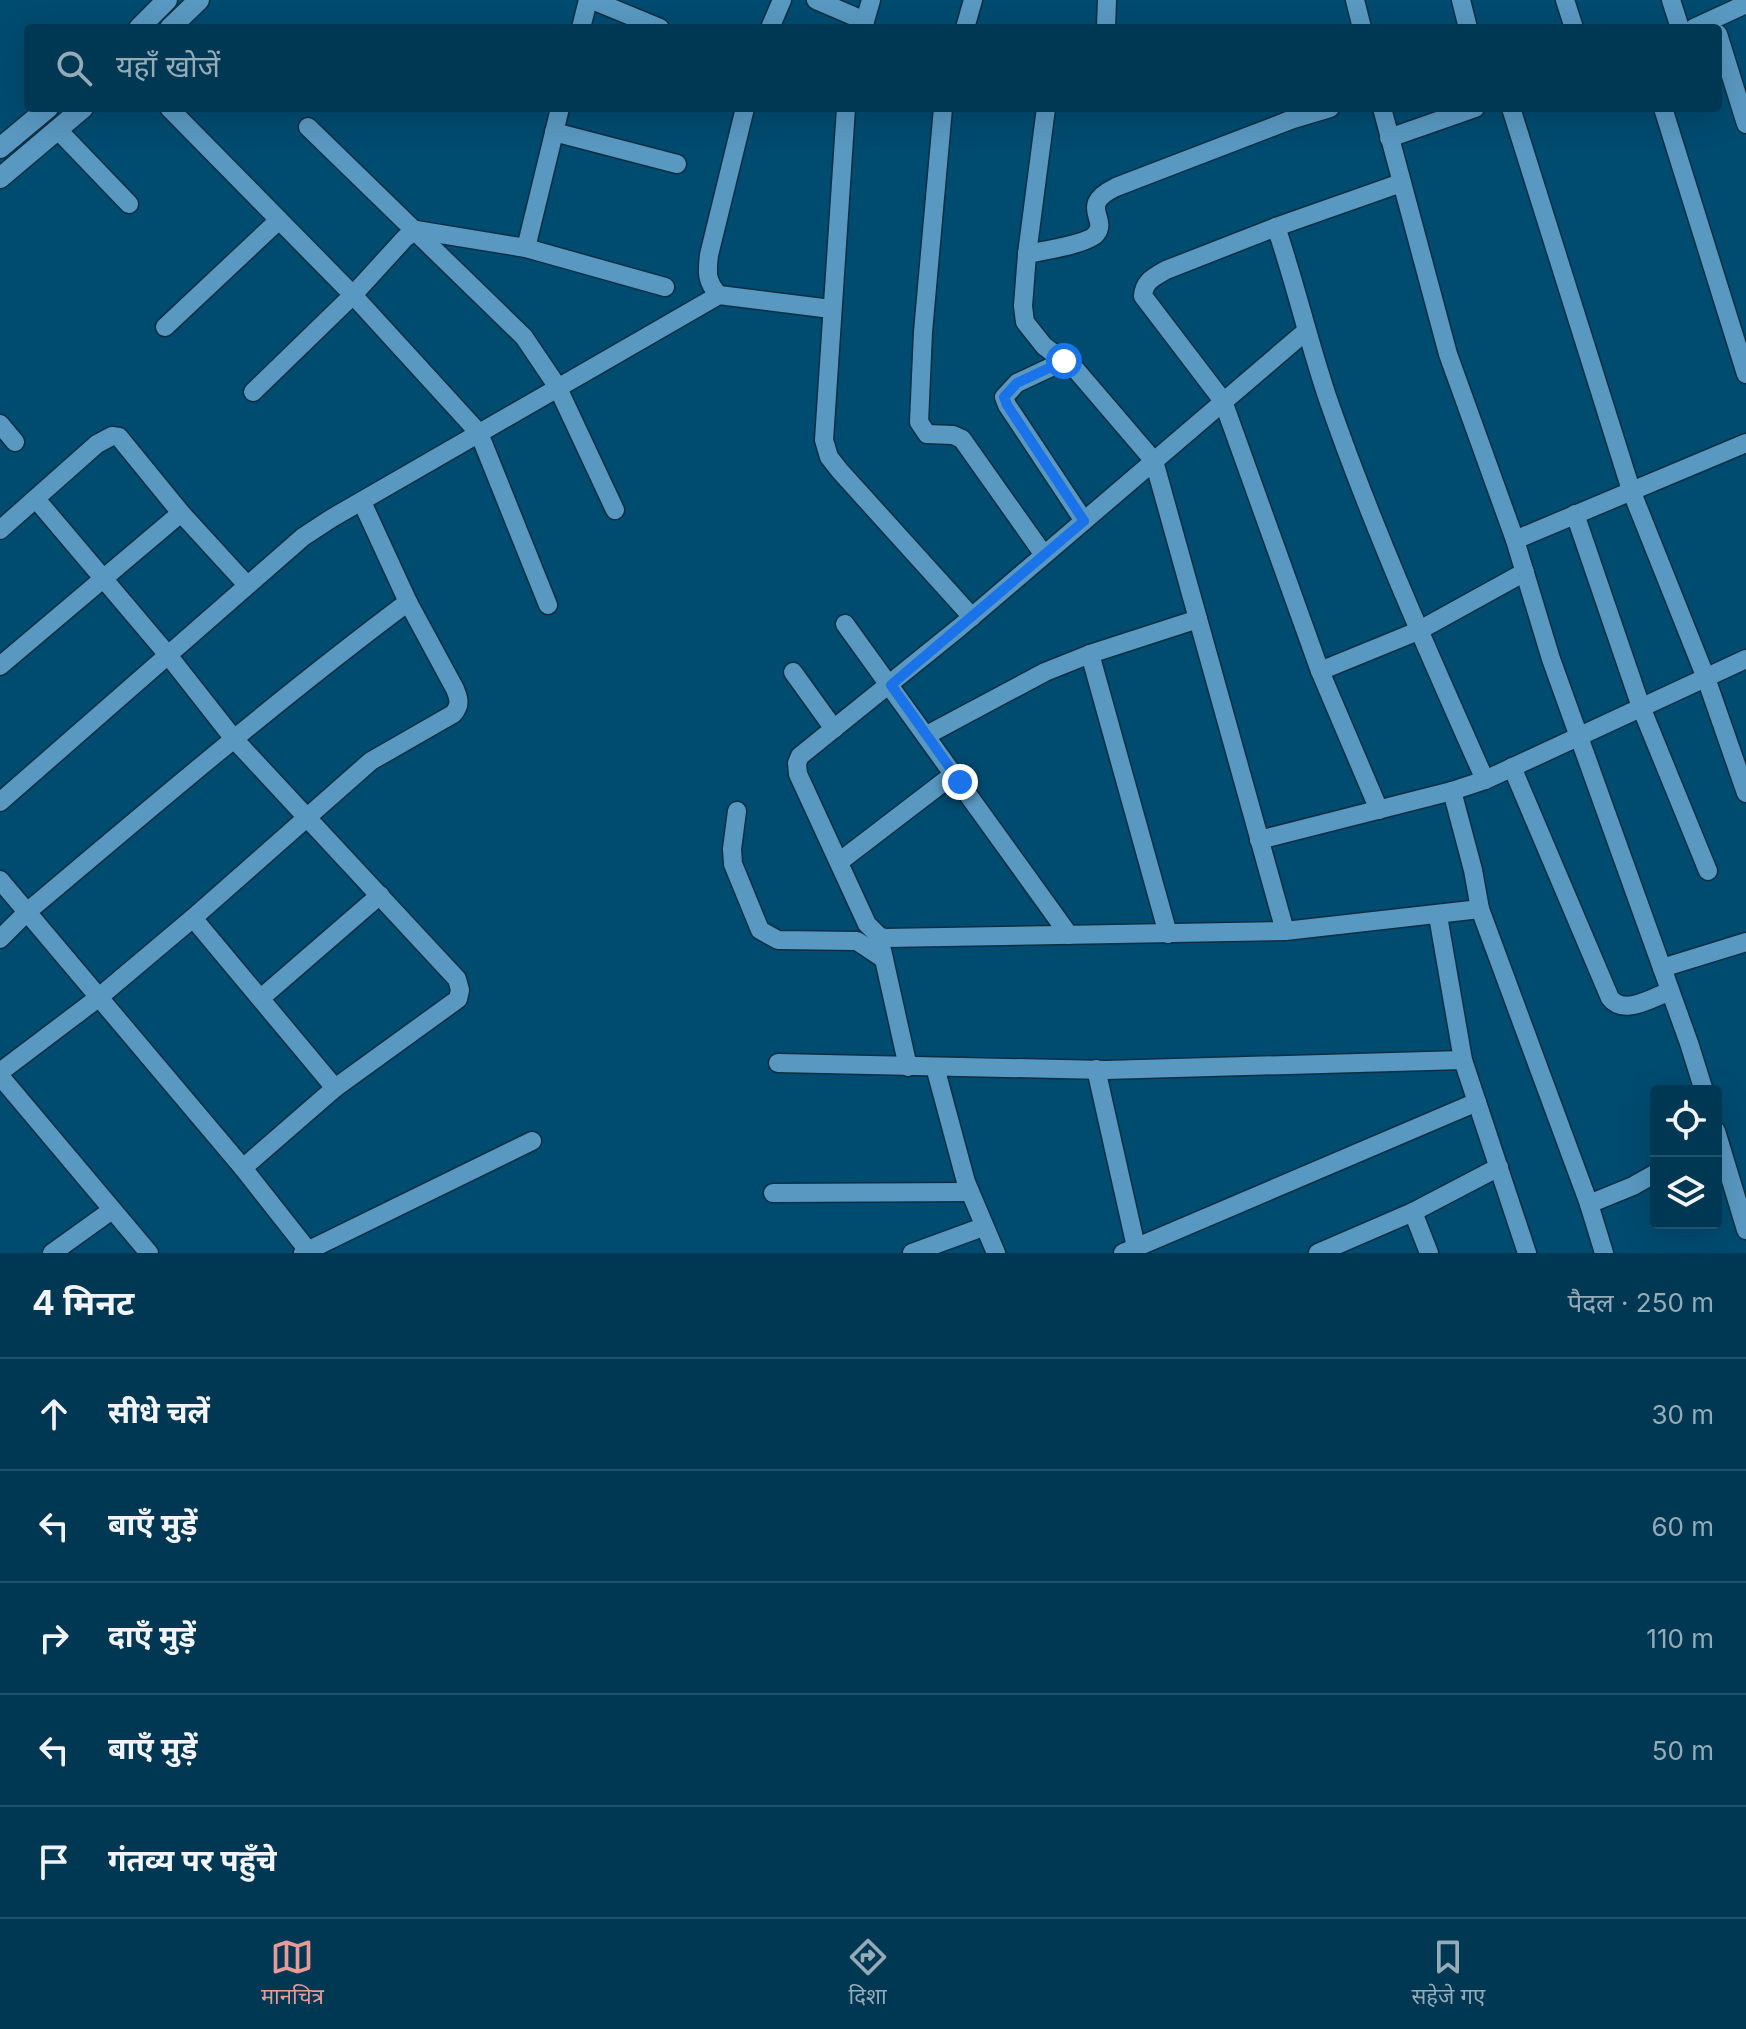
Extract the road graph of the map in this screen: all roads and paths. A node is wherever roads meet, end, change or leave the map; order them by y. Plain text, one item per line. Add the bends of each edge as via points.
1 (167, 0) edge
2 (199, 0) edge
3 (590, 0) edge
4 (782, 0) edge
5 (816, 0) edge
6 (871, 0) edge
7 (973, 0) edge
8 (1107, 0) edge
9 (1355, 0) edge
10 (1461, 0) edge
11 (1565, 0) edge
12 (1671, 0) edge
13 (1746, 4) edge
14 (143, 24) edge
15 (174, 24) edge
16 (582, 24) edge
17 (650, 24) edge
18 (772, 24) edge
19 (864, 24) edge
20 (966, 24) edge
21 (1106, 24) edge
22 (1361, 24) edge
23 (1467, 24) edge
24 (1573, 24) edge
25 (1679, 24) edge
26 (1720, 24) edge
27 (1722, 46) edge
28 (43, 112) edge
29 (78, 112) edge
30 (173, 112) edge
31 (559, 112) edge
32 (744, 112) edge
33 (846, 112) edge
34 (943, 112) edge
35 (1045, 112) edge
36 (1317, 112) edge
37 (1383, 112) edge
38 (1464, 112) edge
39 (1512, 112) edge
40 (1664, 112) edge
41 (1746, 124) edge
42 (308, 127) dead end
43 (58, 130) junction
44 (554, 132) junction
45 (1389, 138) junction
46 (0, 148) edge
47 (677, 164) dead end
48 (0, 178) edge
49 (1401, 183) junction
50 (129, 204) dead end
51 (279, 220) junction
52 (1276, 227) junction
53 (416, 230) junction
54 (526, 248) junction
55 (1027, 254) junction
56 (665, 287) dead end
57 (353, 295) junction
58 (719, 295) junction
59 (831, 309) junction
60 (165, 327) dead end
61 (1305, 332) junction
62 (1064, 361) junction
63 (1746, 374) edge
64 (557, 386) junction
65 (253, 392) dead end
66 (1223, 401) junction
67 (0, 424) edge
68 (479, 433) junction
69 (15, 442) dead end
70 (1746, 443) edge
71 (1154, 461) junction
72 (1631, 490) junction
73 (36, 499) junction
74 (362, 502) junction
75 (615, 510) dead end
76 (181, 513) junction
77 (1575, 514) junction
78 (1084, 521) junction
79 (0, 530) edge
80 (1515, 540) junction
81 (1044, 555) junction
82 (1525, 572) junction
83 (103, 579) junction
84 (247, 585) junction
85 (408, 602) junction
86 (548, 605) dead end
87 (972, 617) junction
88 (1198, 619) junction
89 (845, 624) dead end
90 (1418, 631) junction
91 (1090, 654) junction
92 (168, 655) junction
93 (1746, 659) edge
94 (0, 666) edge
95 (1320, 671) junction
96 (793, 672) dead end
97 (1706, 678) junction
98 (891, 685) junction
99 (1641, 707) junction
100 (834, 729) junction
101 (927, 735) junction
102 (1578, 735) junction
103 (234, 739) junction
104 (1737, 740) edge
105 (1512, 767) junction
106 (954, 774) junction
107 (1485, 780) junction
108 (1452, 791) junction
109 (1746, 793) edge
110 (0, 802) edge
111 (1379, 810) junction
112 (737, 811) dead end
113 (309, 818) junction
114 (1259, 840) junction
115 (839, 862) junction
116 (1708, 871) dead end
117 (0, 880) edge
118 (380, 895) junction
119 (1480, 909) junction
120 (27, 912) junction
121 (1438, 916) junction
122 (193, 918) junction
123 (1285, 931) junction
124 (1168, 934) junction
125 (1069, 935) junction
126 (879, 936) junction
127 (0, 939) edge
128 (1746, 942) edge
129 (884, 959) junction
130 (1662, 968) junction
131 (1670, 991) junction
132 (98, 998) junction
133 (261, 998) junction
134 (1463, 1060) junction
135 (778, 1063) dead end
136 (908, 1067) junction
137 (935, 1067) junction
138 (1096, 1069) junction
139 (0, 1074) edge
140 (1702, 1085) edge
141 (335, 1088) junction
142 (1477, 1102) junction
143 (532, 1141) dead end
144 (1722, 1153) edge
145 (1499, 1167) junction
146 (243, 1168) junction
147 (1650, 1176) edge
148 (970, 1192) junction
149 (773, 1193) dead end
150 (1589, 1204) junction
151 (112, 1210) junction
152 (1413, 1212) junction
153 (983, 1227) junction
154 (1746, 1230) edge
155 (1129, 1250) edge
156 (307, 1252) edge
157 (52, 1253) edge
158 (149, 1253) edge
159 (912, 1253) edge
160 (996, 1253) edge
161 (1318, 1253) edge
162 (1429, 1253) edge
163 (1527, 1253) edge
164 (1604, 1253) edge

1 - 14 street
2 - 15 street
3 - 16 street
3 - 17 street
4 - 18 street
5 - 19 street
6 - 19 street
7 - 20 street
8 - 21 street
9 - 22 street
10 - 23 street
11 - 24 street
12 - 25 street
13 - 26 street
27 - 41 street
28 - 46 street
29 - 43 street
30 - 51 street
31 - 44 street
32 - 58 street via 709,255 707,276
33 - 59 street
34 - 81 street via 919,422 927,434 962,439
35 - 55 street
36 - 55 street via 1103,193 1096,201 1096,234
37 - 45 street
38 - 45 street
39 - 72 street
40 - 63 street
42 - 53 street
43 - 48 street
43 - 50 street
44 - 47 street
44 - 54 street
45 - 49 street
49 - 52 street
49 - 80 street via 1448,354
51 - 57 street
51 - 60 street
52 - 61 street
52 - 66 street via 1166,270 1144,288 1148,304
53 - 54 street
53 - 57 street
53 - 64 street via 524,337
54 - 56 street
55 - 62 street via 1025,322
57 - 65 street
57 - 68 street
58 - 59 street
58 - 64 street
59 - 87 street via 824,414 829,457
61 - 66 street
61 - 90 street
62 - 71 street
62 - 78 street via 1017,383 1004,397
64 - 68 street
64 - 75 street
66 - 71 street
66 - 95 street
67 - 69 street
68 - 74 street
68 - 86 street
70 - 72 street
71 - 78 street
71 - 88 street
72 - 77 street
72 - 97 street
73 - 76 street via 112,436 119,437
73 - 79 street
73 - 83 street
74 - 84 street via 303,537
74 - 85 street
76 - 83 street
76 - 84 street
77 - 80 street
77 - 99 street
78 - 81 street
80 - 82 street
81 - 87 street
82 - 90 street
82 - 102 street
83 - 92 street
83 - 94 street
84 - 92 street
85 - 103 street
85 - 113 street via 455,689 458,708 377,757
87 - 98 street
88 - 91 street
88 - 114 street
89 - 98 street
90 - 95 street
90 - 107 street
91 - 101 street via 1022,682
91 - 124 street
92 - 103 street
92 - 110 street
93 - 97 street
95 - 111 street
96 - 100 street
97 - 99 street
97 - 104 street
98 - 100 street
98 - 101 street
99 - 102 street
99 - 116 street
100 - 115 street via 797,763
101 - 106 street
102 - 105 street
102 - 130 street
103 - 113 street
103 - 120 street
104 - 109 street
105 - 107 street
105 - 131 street via 1610,998 1624,1008
106 - 115 street
106 - 125 street
107 - 108 street
108 - 111 street
108 - 119 street
111 - 114 street
112 - 129 street via 733,864 760,930 778,940 857,941
113 - 118 street
113 - 122 street
114 - 123 street
115 - 126 street via 867,924
117 - 120 street
118 - 133 street
118 - 141 street via 451,973 460,990 458,999
119 - 121 street
119 - 150 street
120 - 127 street
120 - 132 street
121 - 123 street
121 - 134 street
122 - 132 street
122 - 133 street
123 - 124 street
124 - 125 street
125 - 126 street
126 - 129 street
128 - 130 street
129 - 136 street
130 - 131 street
131 - 140 street
132 - 139 street
132 - 146 street
133 - 141 street
134 - 138 street
134 - 142 street
135 - 136 street
136 - 137 street
137 - 138 street
137 - 148 street
138 - 155 street
139 - 151 street
141 - 146 street
142 - 145 street
142 - 155 street
143 - 156 street
144 - 154 street
145 - 152 street
145 - 163 street
146 - 156 street
147 - 150 street
148 - 149 street
148 - 153 street
150 - 164 street
151 - 157 street
151 - 158 street
152 - 161 street
152 - 162 street
153 - 159 street
153 - 160 street

